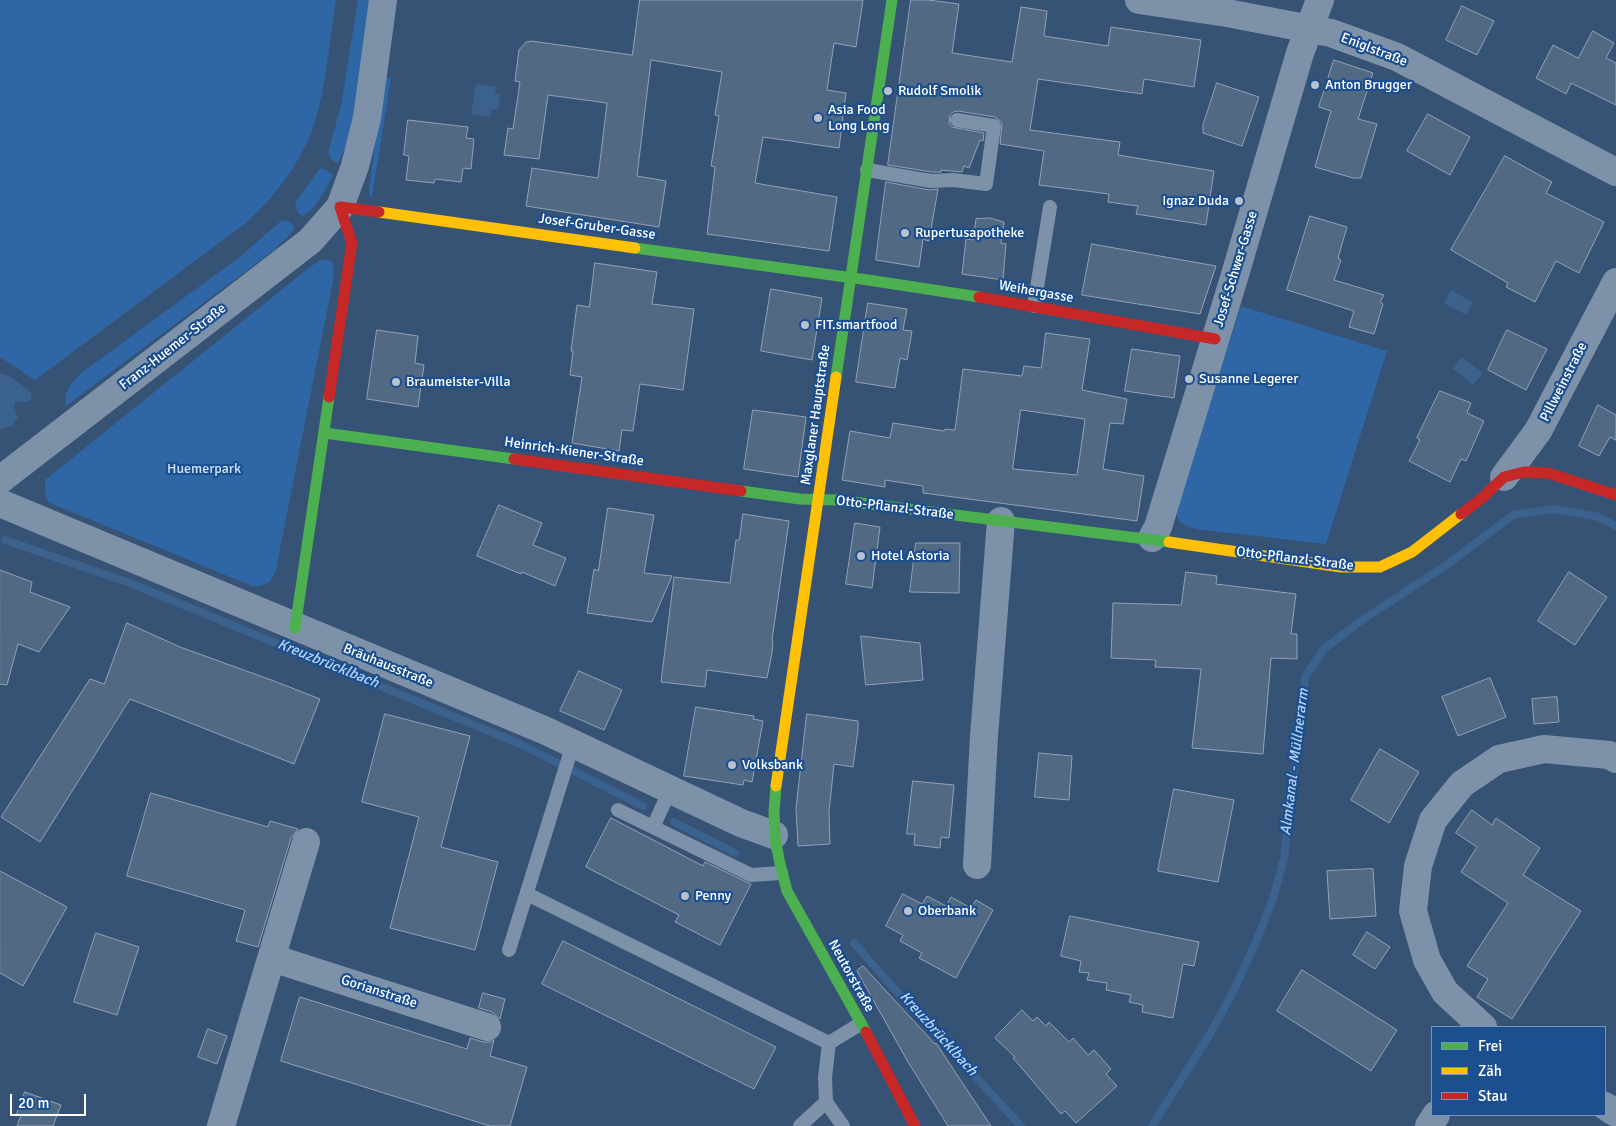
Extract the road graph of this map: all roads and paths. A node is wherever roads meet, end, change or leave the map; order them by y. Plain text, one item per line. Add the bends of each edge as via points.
1 (383, 0) edge
2 (892, 0) edge
3 (1139, 0) edge
4 (1320, 0) edge
5 (1308, 29) junction
6 (957, 120) dead end
7 (867, 170) junction
8 (1616, 172) edge
9 (1050, 206) dead end
10 (340, 207) junction
11 (851, 277) junction
12 (1616, 282) edge
13 (1034, 306) junction
14 (1216, 339) junction
15 (325, 433) junction
16 (1504, 477) junction
17 (0, 480) edge
18 (1616, 495) edge
19 (818, 500) junction
20 (0, 503) edge
21 (1001, 521) junction
22 (1152, 538) junction
23 (295, 628) junction
24 (569, 759) junction
25 (1616, 759) edge
26 (670, 790) junction
27 (618, 810) dead end
28 (653, 827) junction
29 (774, 835) junction
30 (306, 842) dead end
31 (977, 865) dead end
32 (781, 873) junction
33 (527, 894) junction
34 (509, 950) dead end
35 (272, 958) junction
36 (860, 1024) junction
37 (1482, 1026) edge
38 (487, 1027) dead end
39 (829, 1043) junction
40 (826, 1102) junction
41 (221, 1126) edge
42 (800, 1126) edge
43 (843, 1126) edge
44 (915, 1126) edge

1 - 10 street, Franz-Huemer-Straße via 367,118
2 - 7 street, Maxglaner Hauptstraße
3 - 5 street, Eniglstraße
4 - 5 street, Josef-Schwer-Gasse
5 - 8 street, Eniglstraße via 1331,33 1397,57
5 - 14 street, Josef-Schwer-Gasse
6 - 7 lane via 994,126 986,184 931,181
7 - 11 street, Maxglaner Hauptstraße
9 - 13 lane
10 - 11 street, Josef-Gruber-Gasse
10 - 15 street via 352,242
10 - 17 street, Franz-Huemer-Straße via 310,241
11 - 13 street, Weihergasse
11 - 19 street, Maxglaner Hauptstraße
12 - 16 street, Pillweinstraße via 1538,432
13 - 14 street, Weihergasse
14 - 22 street, Josef-Schwer-Gasse
15 - 19 street, Heinrich-Kiener-Straße
15 - 23 street
16 - 18 street via 1524,472 1548,473
16 - 22 street, Otto-Pflanzl-Straße via 1412,552 1380,567 1341,567
19 - 21 street, Otto-Pflanzl-Straße
19 - 29 street, Maxglaner Hauptstraße via 776,784
20 - 23 street, Bräuhausstraße
21 - 22 street, Otto-Pflanzl-Straße
21 - 31 street
23 - 24 street, Bräuhausstraße via 544,730
24 - 26 street, Bräuhausstraße
24 - 33 lane
25 - 37 street via 1609,755 1544,749 1499,759 1462,784 1433,820 1418,866 1413,911 1427,960 1445,992
26 - 28 lane
26 - 29 street, Bräuhausstraße
27 - 28 lane
28 - 32 lane via 751,875
29 - 32 street, Neutorstraße
30 - 35 street
32 - 36 street, Neutorstraße via 798,913
33 - 34 lane
33 - 39 lane
35 - 38 street, Gorianstraße
35 - 41 street
36 - 39 lane
36 - 44 street, Neutorstraße
39 - 40 lane
40 - 42 lane
40 - 43 lane

